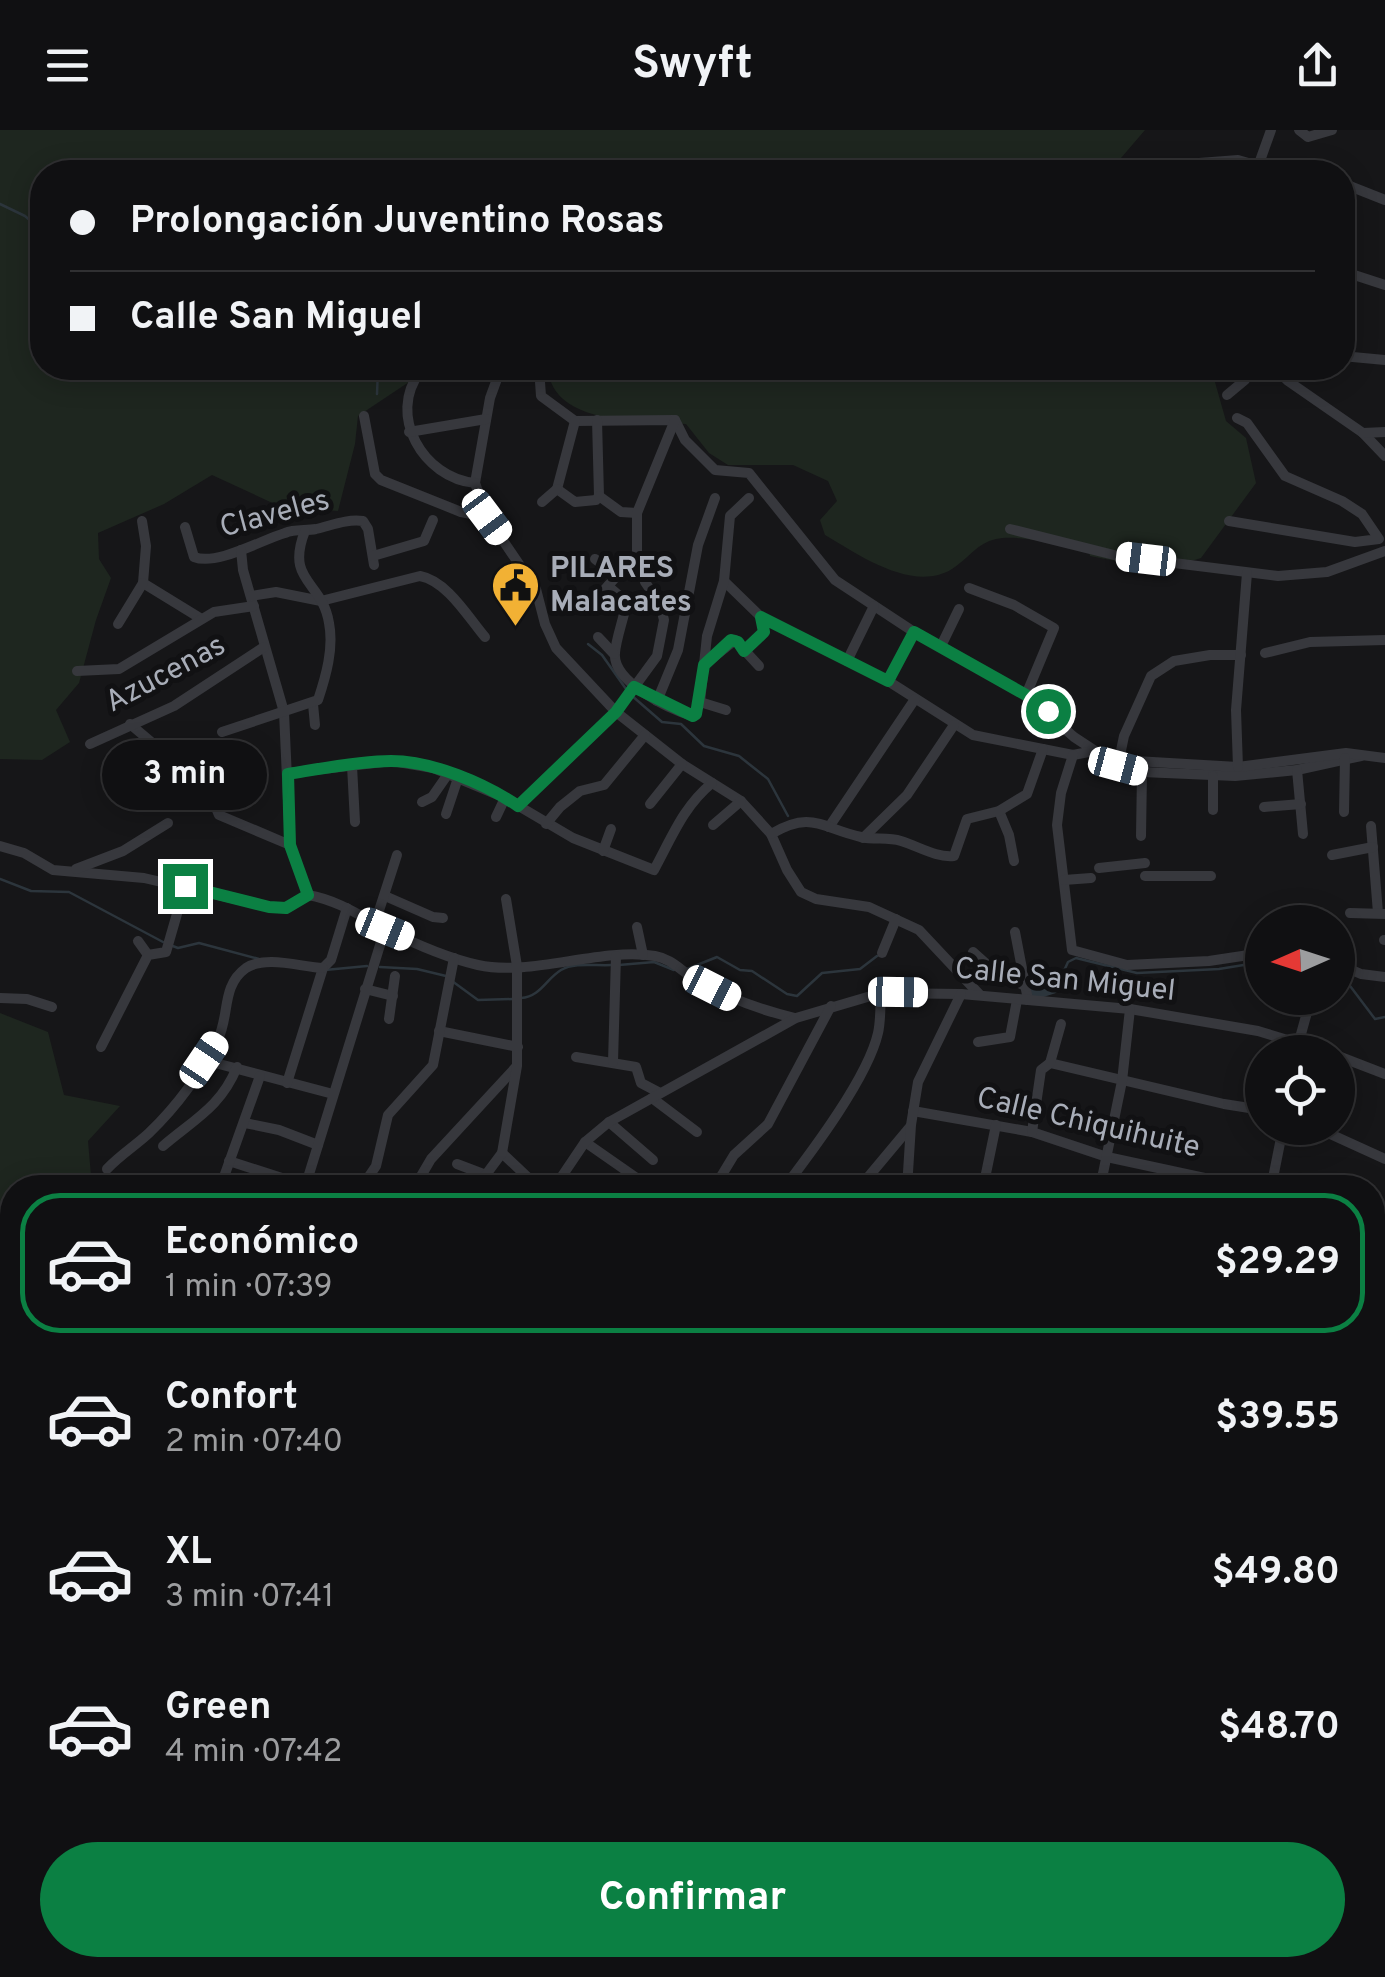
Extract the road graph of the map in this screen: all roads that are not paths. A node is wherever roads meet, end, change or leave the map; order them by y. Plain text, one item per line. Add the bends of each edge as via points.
1 (1272, 130) edge
2 (1299, 130) edge
3 (1332, 130) edge
4 (1216, 146) dead end
5 (1218, 160) joint
6 (1238, 160) edge
7 (1261, 160) edge
8 (1355, 188) edge
9 (1385, 200) edge
10 (1355, 275) edge
11 (1385, 284) edge
12 (1355, 357) edge
13 (1385, 360) edge
14 (415, 380) edge
15 (497, 380) edge
16 (540, 380) edge
17 (1245, 380) edge
18 (1286, 380) edge
19 (1228, 395) dead end
20 (364, 416) dead end
21 (1236, 418) dead end
22 (486, 419) junction
23 (575, 420) junction
24 (597, 420) junction
25 (675, 420) junction
26 (409, 432) junction
27 (1385, 432) edge
28 (1362, 433) junction
29 (1385, 456) edge
30 (475, 483) junction
31 (557, 489) junction
32 (599, 496) junction
33 (715, 498) dead end
34 (749, 498) dead end
35 (542, 502) dead end
36 (636, 513) junction
37 (487, 517) junction
38 (432, 520) dead end
39 (142, 521) dead end
40 (1229, 521) dead end
41 (185, 527) dead end
42 (1010, 529) dead end
43 (306, 530) junction
44 (1382, 544) edge
45 (242, 550) junction
46 (637, 554) junction
47 (595, 559) dead end
48 (1247, 573) junction
49 (616, 575) junction
50 (724, 580) junction
51 (144, 584) junction
52 (969, 588) dead end
53 (252, 601) junction
54 (321, 601) junction
55 (874, 606) junction
56 (959, 609) dead end
57 (761, 617) junction
58 (200, 618) junction
59 (118, 624) dead end
60 (914, 632) junction
61 (485, 637) dead end
62 (598, 637) dead end
63 (1385, 640) edge
64 (942, 646) junction
65 (264, 647) junction
66 (744, 651) junction
67 (1265, 653) dead end
68 (614, 654) junction
69 (1241, 655) junction
70 (847, 661) junction
71 (704, 665) junction
72 (759, 666) dead end
73 (77, 671) dead end
74 (888, 681) junction
75 (631, 691) junction
76 (1026, 695) junction
77 (915, 699) junction
78 (657, 701) junction
79 (700, 702) junction
80 (313, 704) junction
81 (726, 710) dead end
82 (284, 712) junction
83 (616, 712) junction
84 (130, 724) junction
85 (315, 725) dead end
86 (954, 725) junction
87 (222, 732) dead end
88 (644, 735) junction
89 (90, 744) dead end
90 (1044, 749) junction
91 (1094, 751) junction
92 (1073, 755) junction
93 (1345, 757) junction
94 (1385, 758) edge
95 (1116, 763) junction
96 (682, 764) junction
97 (352, 766) junction
98 (1238, 767) junction
99 (1297, 770) junction
100 (1212, 771) junction
101 (1142, 772) junction
102 (288, 774) junction
103 (453, 776) junction
104 (712, 783) junction
105 (505, 798) junction
106 (422, 802) dead end
107 (741, 802) junction
108 (650, 804) dead end
109 (1300, 804) junction
110 (518, 806) junction
111 (1264, 807) dead end
112 (999, 810) junction
113 (1213, 810) dead end
114 (1344, 812) dead end
115 (446, 814) dead end
116 (496, 817) dead end
117 (168, 822) dead end
118 (355, 822) dead end
119 (546, 824) junction
120 (713, 825) dead end
121 (1371, 826) dead end
122 (828, 827) junction
123 (611, 828) dead end
124 (771, 834) junction
125 (1302, 834) dead end
126 (1141, 836) dead end
127 (864, 838) junction
128 (290, 845) junction
129 (0, 846) edge
130 (1372, 847) junction
131 (603, 851) junction
132 (397, 855) dead end
133 (1332, 855) dead end
134 (1014, 861) dead end
135 (1145, 863) dead end
136 (1099, 868) dead end
137 (66, 872) junction
138 (1145, 876) dead end
139 (1210, 876) dead end
140 (1091, 878) dead end
141 (1064, 880) junction
142 (185, 886) junction
143 (308, 895) junction
144 (385, 896) junction
145 (506, 899) dead end
146 (347, 908) junction
147 (1355, 913) edge
148 (1381, 914) edge
149 (443, 918) dead end
150 (895, 924) junction
151 (380, 926) junction
152 (637, 927) dead end
153 (1015, 932) dead end
154 (138, 942) dead end
155 (973, 952) dead end
156 (882, 953) dead end
157 (148, 955) junction
158 (642, 955) junction
159 (1245, 956) edge
160 (454, 958) junction
161 (616, 962) junction
162 (517, 966) junction
163 (323, 971) junction
164 (1355, 971) edge
165 (395, 976) dead end
166 (1385, 977) edge
167 (1027, 987) junction
168 (366, 989) junction
169 (881, 994) junction
170 (961, 994) junction
171 (980, 995) junction
172 (393, 996) junction
173 (0, 998) edge
174 (1023, 1000) junction
175 (832, 1006) junction
176 (52, 1007) dead end
177 (1130, 1009) junction
178 (796, 1018) junction
179 (389, 1019) dead end
180 (1061, 1024) dead end
181 (439, 1031) junction
182 (1245, 1035) edge
183 (978, 1042) dead end
184 (101, 1047) dead end
185 (518, 1047) junction
186 (576, 1056) dead end
187 (204, 1060) junction
188 (613, 1062) junction
189 (1050, 1062) junction
190 (1355, 1063) edge
191 (517, 1066) junction
192 (236, 1067) junction
193 (1385, 1074) edge
194 (260, 1076) junction
195 (1122, 1081) junction
196 (288, 1083) junction
197 (332, 1094) junction
198 (656, 1095) junction
199 (1245, 1106) edge
200 (913, 1111) junction
201 (609, 1122) junction
202 (245, 1124) junction
203 (911, 1125) junction
204 (996, 1126) junction
205 (697, 1132) dead end
206 (1032, 1132) junction
207 (585, 1142) junction
208 (318, 1145) junction
209 (1280, 1145) edge
210 (1354, 1145) edge
211 (163, 1146) dead end
212 (502, 1154) junction
213 (1107, 1157) junction
214 (1385, 1159) edge
215 (653, 1160) dead end
216 (229, 1161) junction
217 (457, 1164) dead end
218 (107, 1169) dead end
219 (224, 1175) edge
220 (262, 1175) edge
221 (312, 1175) edge
222 (369, 1175) edge
223 (421, 1175) edge
224 (486, 1175) joint
225 (524, 1175) edge
226 (563, 1175) edge
227 (632, 1175) edge
228 (722, 1175) edge
229 (794, 1175) edge
230 (870, 1175) edge
231 (908, 1175) edge
232 (986, 1175) edge
233 (1103, 1175) edge
234 (1191, 1175) edge
235 (1274, 1175) edge

1 - 7 street
2 - 3 street via 1308,137
4 - 5 street
5 - 6 street
8 - 9 street
10 - 11 street
12 - 13 street
14 - 26 street via 406,395
15 - 22 street
16 - 23 street via 541,396
17 - 19 street
18 - 28 street
20 - 37 street via 380,480
21 - 44 street via 1247,423 1285,476 1362,514
22 - 26 street
22 - 30 street
23 - 24 street
23 - 31 street
24 - 25 street
24 - 32 street
25 - 36 street
25 - 55 street via 704,462 720,472 749,473 835,580
26 - 30 street via 444,472
27 - 28 street
28 - 29 street
30 - 37 street
31 - 32 street via 575,502
31 - 35 street
32 - 36 street via 621,512
33 - 78 street via 698,546 678,650
34 - 50 street via 730,516
36 - 46 street
37 - 83 street via 536,589 556,648
38 - 43 street, Claveles via 424,542 373,561 363,521
39 - 51 street
40 - 44 street
41 - 45 street, Claveles via 197,560
42 - 48 street via 1118,556
43 - 45 street, Claveles
43 - 54 street via 298,564
44 - 48 street via 1314,574
45 - 53 street
46 - 49 street
46 - 75 street via 644,582 663,611 662,640
47 - 49 street
48 - 69 street
49 - 68 street via 606,588 626,606
50 - 57 street
50 - 71 street
51 - 58 street
51 - 59 street
52 - 76 street via 1054,628
53 - 54 street via 276,592
53 - 58 street
53 - 65 street
54 - 61 street via 410,576 432,578
54 - 80 street via 331,654
55 - 60 street
55 - 70 street
56 - 64 street
57 - 66 street via 764,632
57 - 70 street
58 - 73 street via 120,668
60 - 64 street
60 - 74 street
62 - 68 street
63 - 67 street via 1310,642
64 - 76 street
65 - 82 street
65 - 84 street, Azucenas via 174,706
66 - 71 street via 731,640
66 - 72 street
68 - 75 street
69 - 95 street via 1174,661 1147,680
69 - 98 street
70 - 74 street
71 - 79 street
74 - 77 street
75 - 78 street
75 - 83 street
76 - 91 street
77 - 86 street
77 - 122 street
78 - 79 street via 693,716
79 - 81 street
80 - 82 street
80 - 85 street
82 - 87 street
82 - 102 street
83 - 88 street
83 - 110 street
84 - 89 street, Azucenas
84 - 128 street via 208,791 219,815
86 - 90 street
86 - 127 street via 907,796
88 - 96 street
88 - 119 street via 604,785 580,791
90 - 92 street
90 - 112 street via 1031,789
91 - 92 street
91 - 95 street
92 - 141 street via 1057,825
93 - 94 street
93 - 98 street
93 - 99 street
93 - 114 street
95 - 100 street
95 - 101 street
96 - 104 street
96 - 108 street
97 - 102 street
97 - 103 street via 392,761
97 - 118 street
98 - 100 street
99 - 100 street
99 - 109 street
100 - 101 street
100 - 113 street
101 - 126 street
102 - 128 street
103 - 105 street
103 - 106 street
103 - 115 street
104 - 107 street
104 - 131 street via 686,808 654,870
105 - 110 street
105 - 116 street
107 - 120 street
107 - 124 street
109 - 111 street
109 - 125 street
110 - 119 street
112 - 127 street via 967,820 954,856
112 - 134 street
117 - 137 street via 100,862
119 - 131 street
121 - 130 street
122 - 124 street via 797,821
122 - 127 street
123 - 131 street
124 - 150 street via 808,896 869,908
128 - 143 street
129 - 137 street
130 - 133 street
130 - 148 street
132 - 144 street
135 - 136 street
137 - 142 street
138 - 139 street
140 - 141 street
141 - 159 street via 1072,950 1127,965
142 - 143 street via 269,907 286,908
142 - 157 street via 170,944
143 - 146 street
144 - 149 street
144 - 151 street
145 - 162 street
146 - 151 street
146 - 163 street
147 - 148 street
150 - 156 street
150 - 171 street via 925,934
151 - 160 street
151 - 168 street
152 - 158 street
153 - 167 street
154 - 157 street
155 - 167 street
157 - 184 street
158 - 161 street
158 - 178 street via 659,957 732,998
160 - 162 street
160 - 181 street
161 - 162 street
161 - 188 street
162 - 185 street
163 - 187 street via 250,965 234,980 221,1032
163 - 196 street
164 - 166 street
165 - 172 street
167 - 174 street
168 - 172 street
168 - 197 street
169 - 170 street, Calle San Miguel
169 - 175 street, Calle San Miguel
169 - 229 street via 869,1058
170 - 171 street, Calle San Miguel
170 - 200 street via 926,1062
171 - 174 street, Calle San Miguel
172 - 179 street
173 - 176 street
174 - 177 street, Calle San Miguel
174 - 183 street via 1010,1037
175 - 178 street, Calle San Miguel
175 - 228 street via 768,1124
177 - 182 street, Calle San Miguel
177 - 195 street
178 - 198 street, Calle San Miguel
180 - 189 street
181 - 185 street
181 - 222 street via 433,1065 388,1116
185 - 191 street
186 - 188 street
187 - 192 street
187 - 218 street via 165,1118
188 - 198 street via 636,1067
189 - 195 street
189 - 206 street via 1042,1070
190 - 193 street
191 - 212 street
191 - 223 street
192 - 194 street
192 - 211 street via 216,1105
194 - 196 street
194 - 202 street
195 - 199 street
195 - 213 street
196 - 197 street
197 - 208 street
198 - 201 street, Calle San Miguel
198 - 205 street
200 - 203 street
200 - 204 street, Calle Chiquihuite
201 - 207 street, Calle San Miguel
201 - 215 street
202 - 208 street
202 - 216 street
203 - 230 street
203 - 231 street
204 - 206 street, Calle Chiquihuite
204 - 232 street
206 - 213 street, Calle Chiquihuite
207 - 226 street, Calle San Miguel
207 - 227 street
208 - 221 street
209 - 235 street
210 - 214 street
212 - 224 street
212 - 225 street
213 - 233 street
213 - 234 street, Calle Chiquihuite
216 - 219 street
216 - 220 street
217 - 224 street

